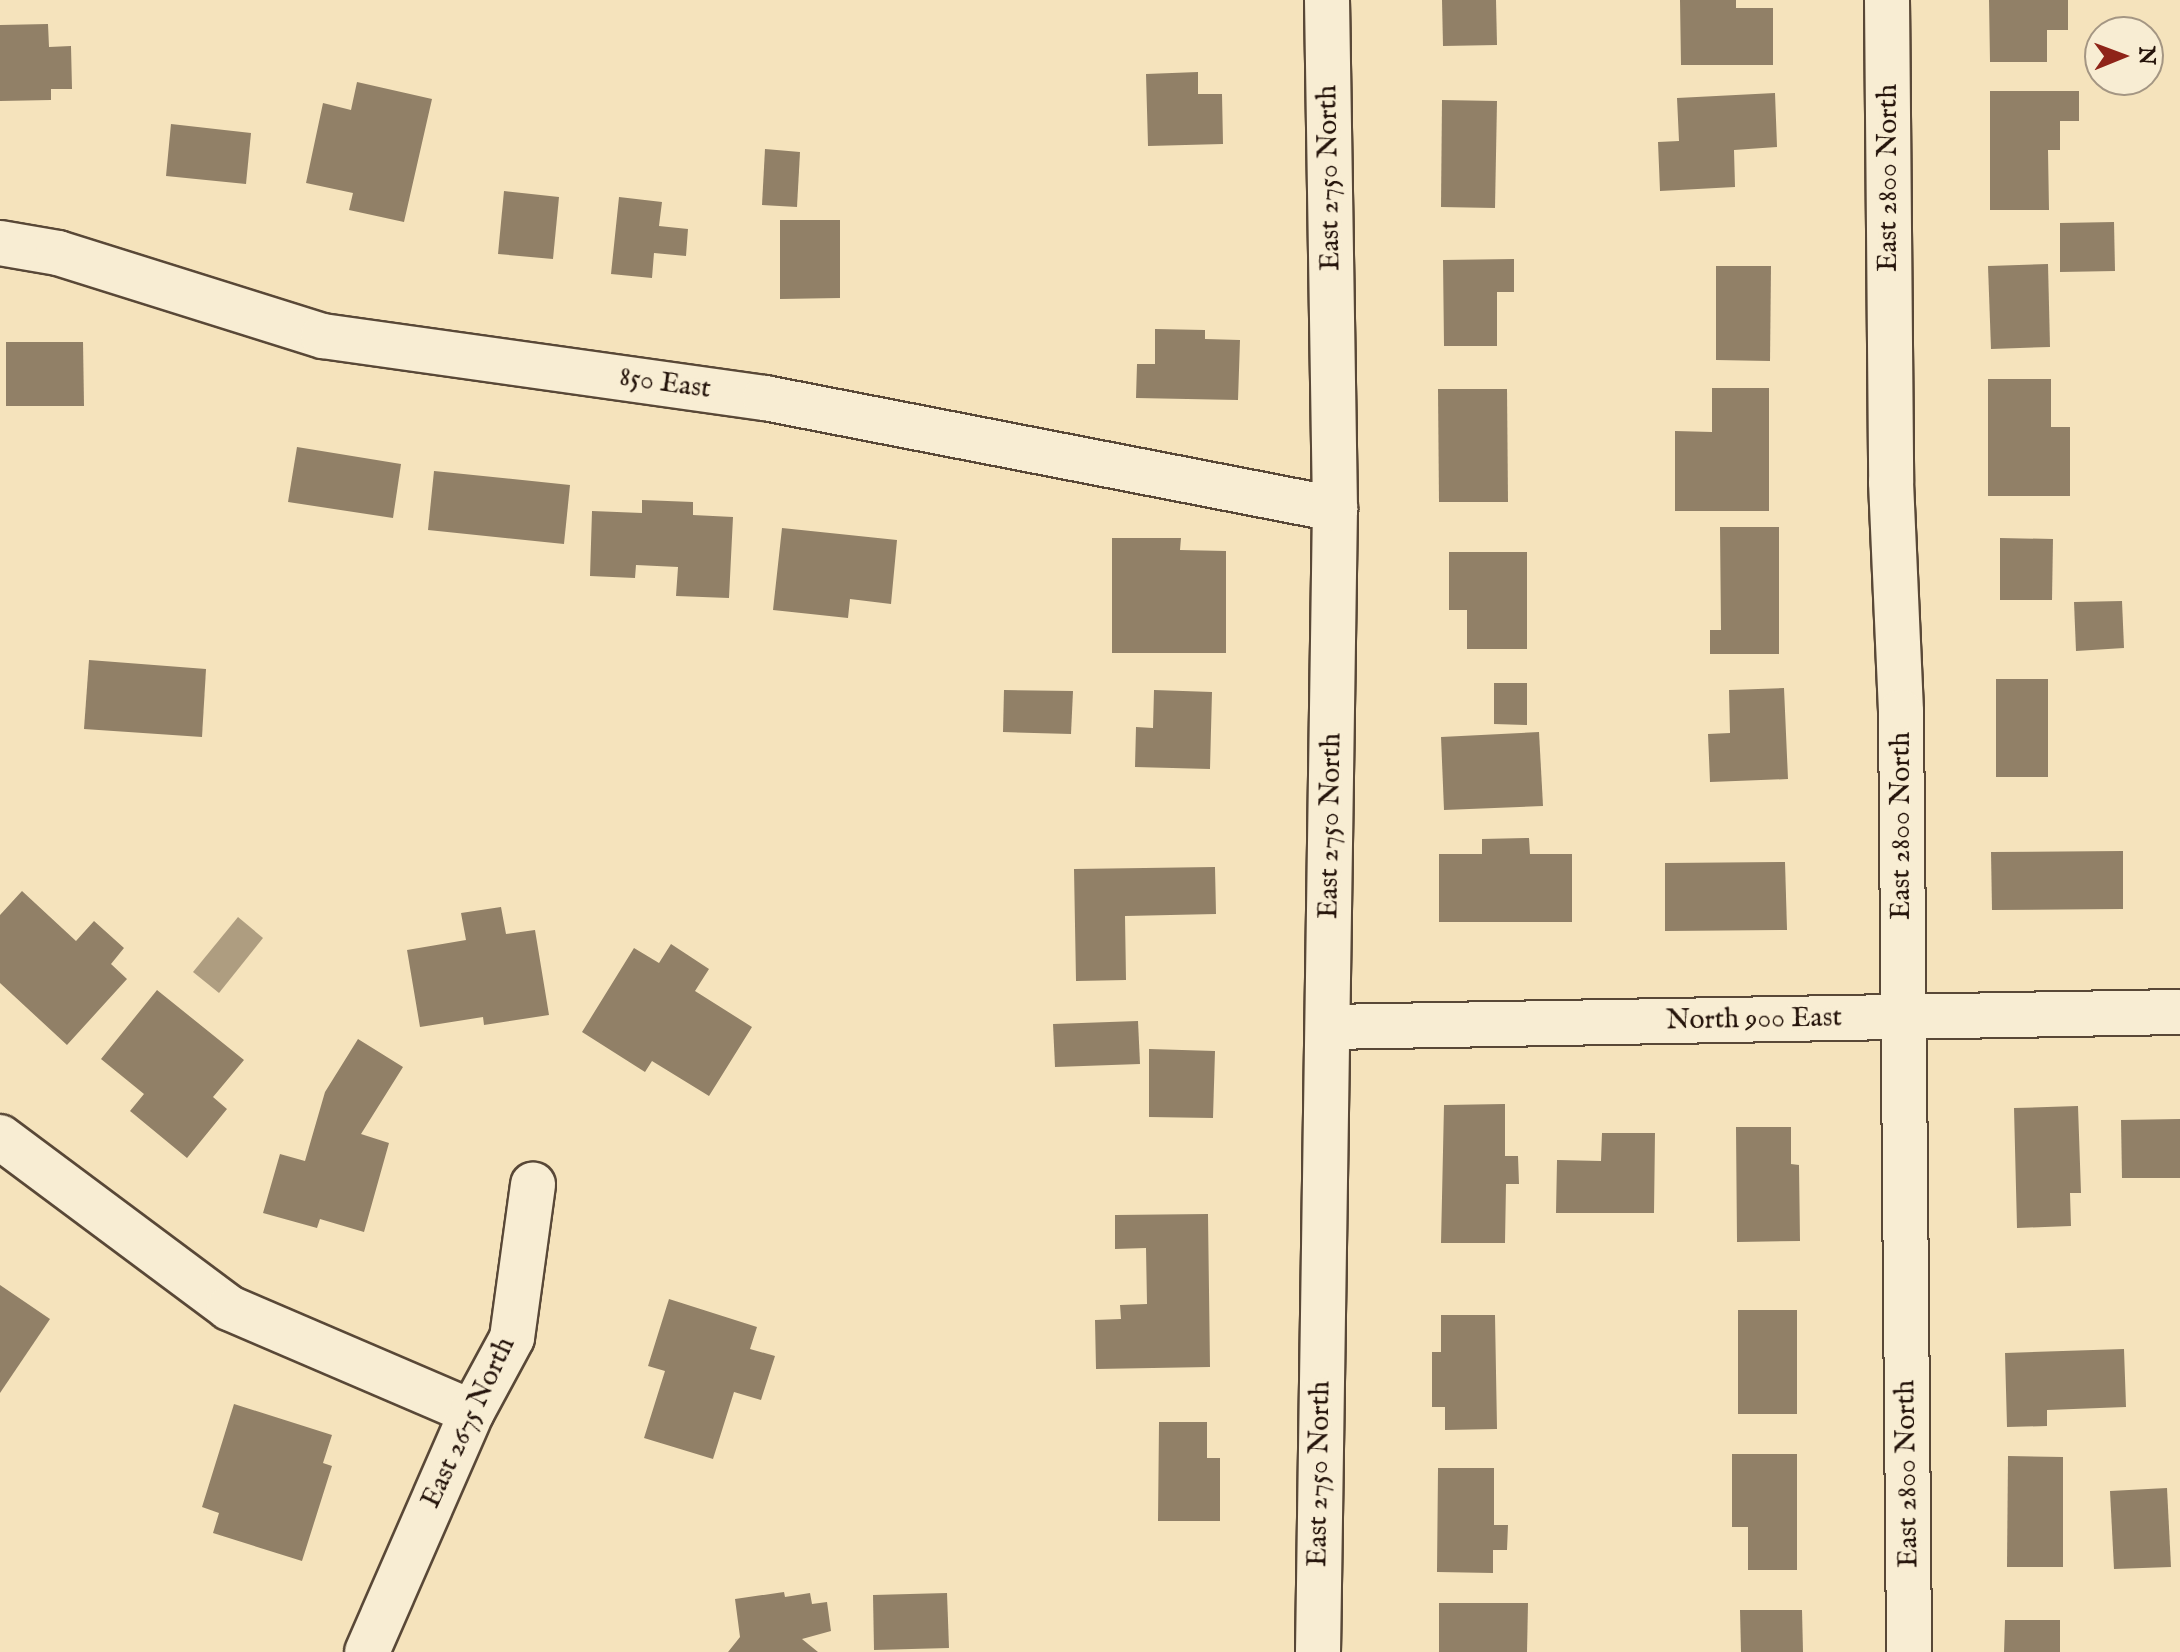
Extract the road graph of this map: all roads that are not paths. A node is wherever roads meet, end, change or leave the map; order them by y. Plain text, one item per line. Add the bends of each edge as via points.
1 (1327, 0) edge
2 (1887, 0) edge
3 (0, 243) edge
4 (1335, 509) junction
5 (2180, 1012) edge
6 (1903, 1017) junction
7 (1328, 1027) junction
8 (0, 1137) edge
9 (533, 1184) dead end
10 (472, 1412) junction
11 (367, 1652) edge
12 (1318, 1652) edge
13 (1909, 1652) edge

1 - 4 street, East 2750 North
2 - 6 street, East 2800 North
3 - 4 street, 850 East via 58,253 323,336 765,398
4 - 7 street, East 2750 North
5 - 6 street, North 900 East
6 - 7 street, North 900 East
6 - 13 street, East 2800 North
7 - 12 street, East 2750 North
8 - 10 street via 229,1308
9 - 10 street, East 2675 North via 512,1338
10 - 11 street, East 2675 North

